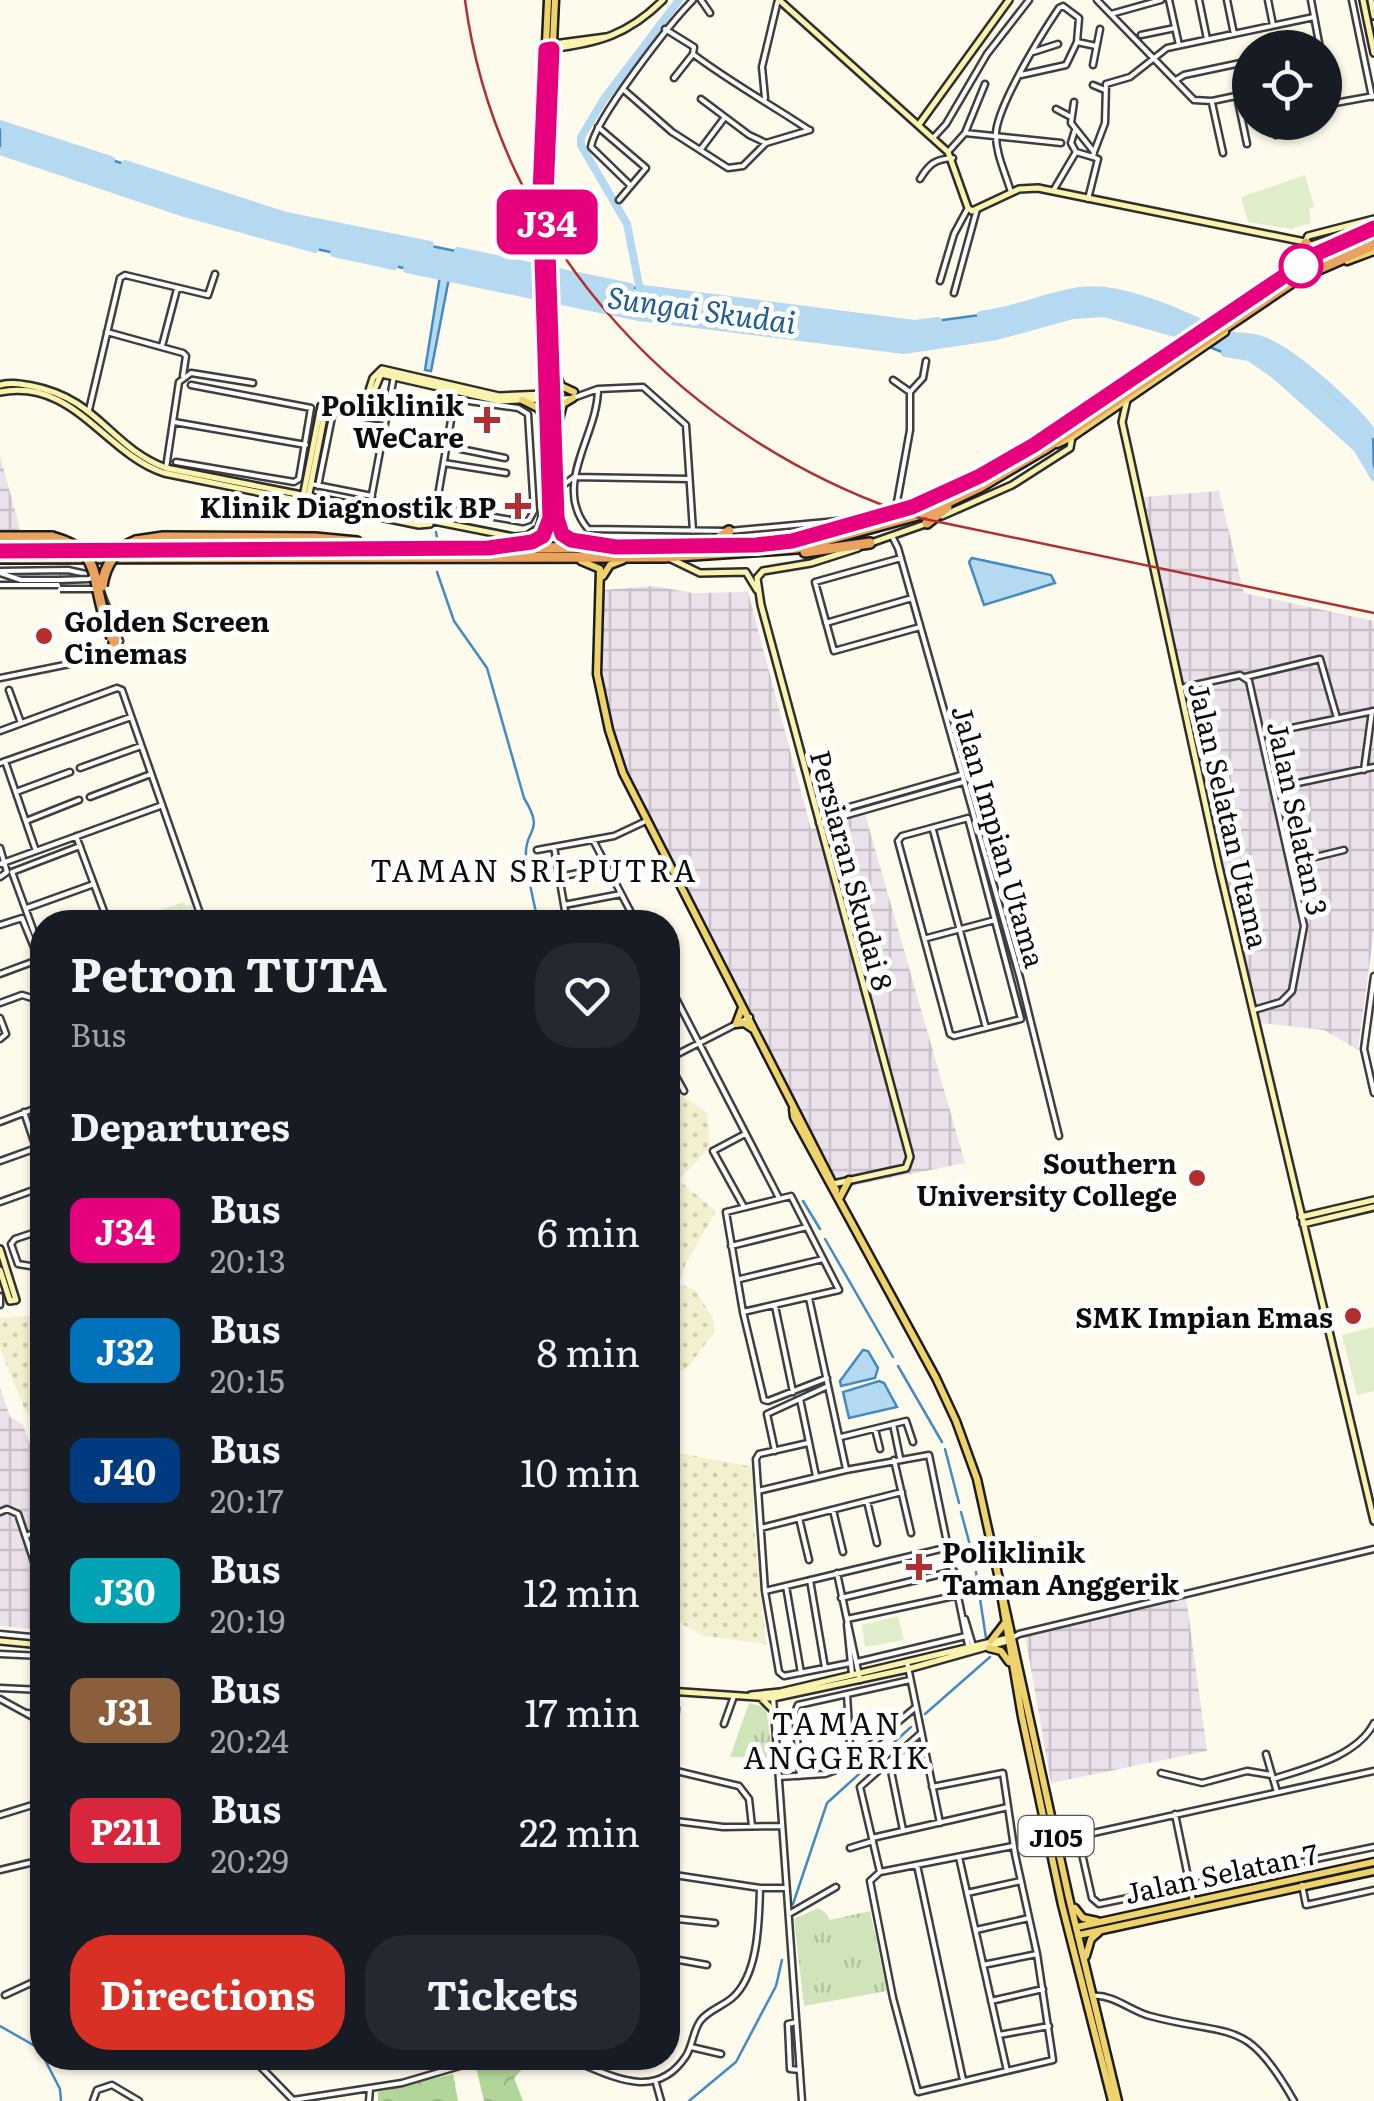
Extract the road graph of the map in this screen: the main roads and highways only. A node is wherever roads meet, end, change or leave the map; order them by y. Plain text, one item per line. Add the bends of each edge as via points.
1 (552, 0) edge
2 (1374, 226) edge
3 (1309, 240) road end
4 (1374, 250) edge
5 (1286, 275) junction
6 (546, 304) junction
7 (1240, 315) junction
8 (551, 349) junction
9 (1177, 357) junction
10 (548, 396) junction
11 (522, 400) road end
12 (544, 418) junction
13 (554, 442) junction
14 (1046, 448) junction
15 (552, 490) junction
16 (956, 499) junction
17 (927, 523) road end
18 (728, 531) road end
19 (0, 537) edge
20 (870, 543) road end
21 (707, 546) junction
22 (400, 547) junction
23 (616, 547) junction
24 (488, 548) junction
25 (773, 551) junction
26 (0, 554) edge
27 (566, 557) junction
28 (638, 557) junction
29 (601, 582) junction
30 (737, 990) junction
31 (766, 1052) junction
32 (849, 1180) road end
33 (832, 1184) junction
34 (840, 1196) junction
35 (876, 1271) junction
36 (998, 1570) junction
37 (1005, 1623) junction
38 (1009, 1640) junction
39 (1012, 1667) junction
40 (1374, 1862) edge
41 (1374, 1871) edge
42 (1302, 1883) junction
43 (1070, 1898) junction
44 (1062, 1905) junction
45 (1102, 1926) junction
46 (1077, 1932) junction
47 (1086, 1962) junction
48 (1076, 1964) junction
49 (1115, 2101) edge

1 - 6 main road
2 - 5 highway
3 - 5 highway
4 - 7 highway via 1323,264
5 - 7 highway
6 - 8 main road
6 - 10 main road
7 - 9 highway
8 - 10 main road
8 - 13 main road via 558,382 576,394 560,410
9 - 14 highway
9 - 14 main road via 1127,400
9 - 21 highway via 999,467 900,511 792,541
10 - 12 main road
10 - 13 main road
11 - 12 main road
12 - 15 main road
13 - 15 main road
14 - 16 highway
15 - 23 main road via 562,534
15 - 24 main road via 543,536
16 - 17 highway
16 - 25 highway via 894,523
18 - 21 highway
19 - 22 highway, bridge via 52,536 77,546 91,569 111,644 102,582 116,553 136,541 315,538
20 - 25 highway
21 - 23 highway
22 - 24 highway
22 - 26 highway
23 - 24 highway
25 - 28 highway
26 - 27 highway
27 - 28 highway
27 - 29 main road via 596,565
28 - 29 main road via 614,562
29 - 30 main road, J105 via 596,649 602,701 624,774
30 - 31 main road, J105
30 - 31 main road via 742,1012 736,1024 751,1027
31 - 33 main road, J105
32 - 34 main road
33 - 34 main road, J105
33 - 35 main road, J105
34 - 35 main road, J105
35 - 36 main road, J105 via 956,1421 985,1504
36 - 37 main road, J105
36 - 38 main road, J105
37 - 38 main road, J105
37 - 39 main road via 990,1644
38 - 39 main road, J105
38 - 43 main road, J105
39 - 44 main road, J105
40 - 42 main road, Jalan Selatan 7
41 - 42 main road, Jalan Selatan 7
42 - 45 main road, Jalan Selatan 7
42 - 45 main road, Jalan Selatan 7 via 1193,1900
43 - 45 main road via 1084,1918
43 - 46 main road, J105
44 - 46 main road
44 - 48 main road, J105
45 - 46 main road, Jalan Selatan 7
45 - 47 main road
46 - 47 main road, J105
46 - 48 main road
47 - 49 main road, J105
48 - 49 main road, J105

